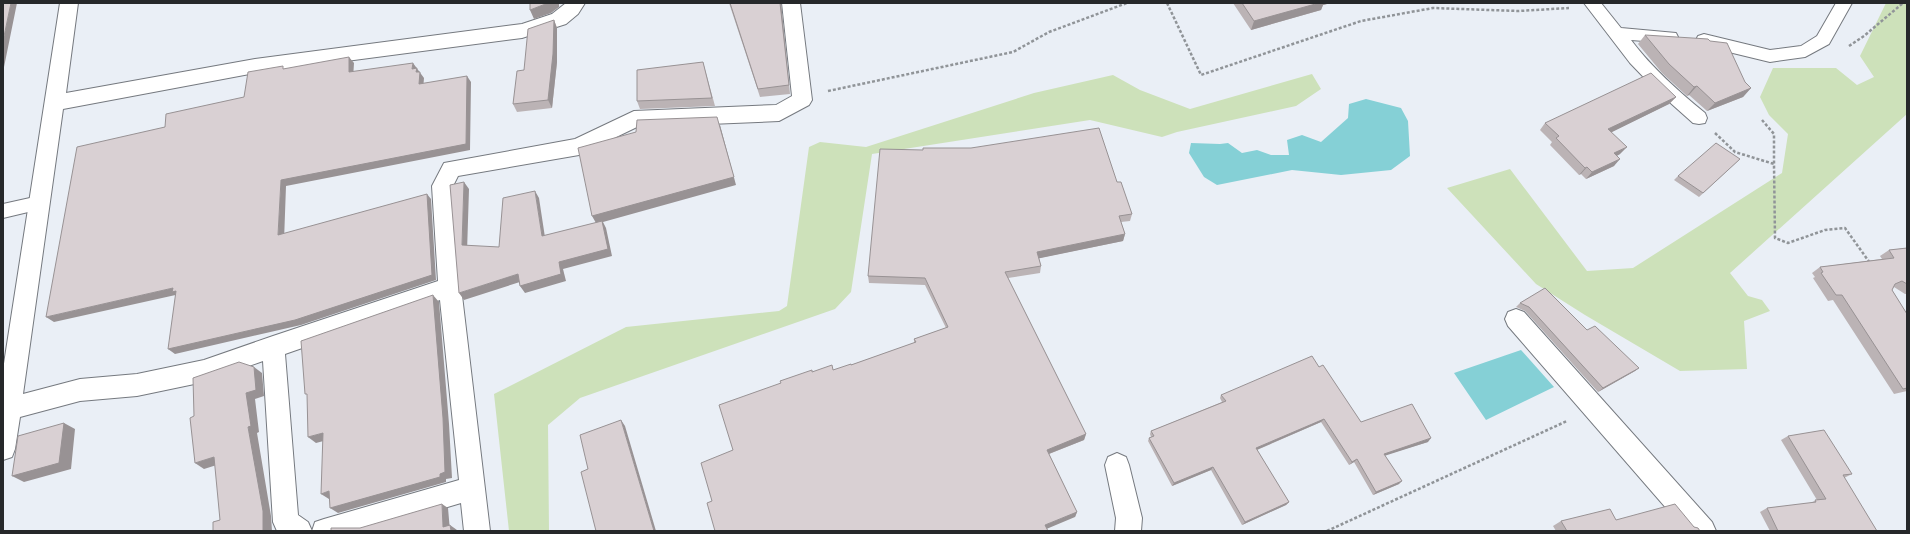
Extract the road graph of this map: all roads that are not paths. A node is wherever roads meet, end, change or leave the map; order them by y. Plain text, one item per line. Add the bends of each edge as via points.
1 (69, 3) edge
2 (576, 3) edge
3 (791, 3) edge
4 (1844, 3) edge
5 (1593, 5) edge
6 (1617, 33) junction
7 (53, 103) junction
8 (1699, 118) road end
9 (39, 203) junction
10 (3, 211) edge
11 (450, 287) junction
12 (1516, 319) dead end
13 (272, 346) junction
14 (9, 409) junction
15 (3, 449) edge
16 (1117, 465) dead end
17 (473, 488) junction
18 (299, 531) edge
19 (324, 531) edge
20 (477, 531) edge
21 (1128, 531) edge
22 (1703, 531) edge

1 - 7 street
2 - 7 street via 571,12 558,20 522,31 255,66
3 - 11 street via 802,100 779,113 634,119 579,147 451,169 442,186
4 - 6 lane via 1823,40 1805,51 1770,56 1701,40
5 - 6 lane
6 - 8 lane via 1636,60
7 - 9 street
9 - 10 lane
9 - 14 street
11 - 13 street
11 - 17 street
12 - 22 street
13 - 14 street via 204,370 137,385 80,390
13 - 18 street via 286,522
14 - 15 street
16 - 21 street via 1129,518
17 - 19 street
17 - 20 street

